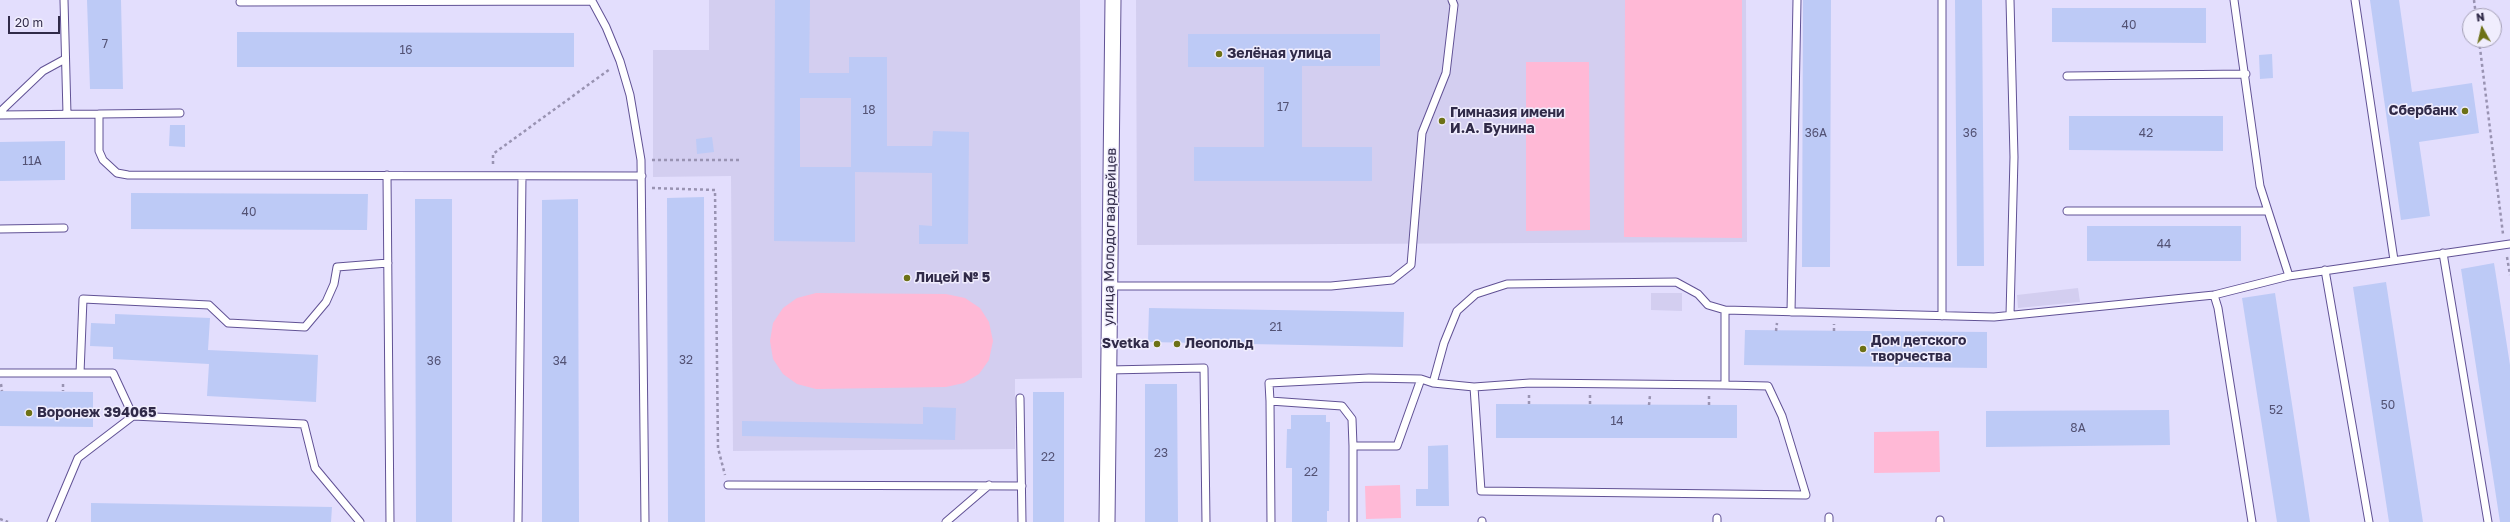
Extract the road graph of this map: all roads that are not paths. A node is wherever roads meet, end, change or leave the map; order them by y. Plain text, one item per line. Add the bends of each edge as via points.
1 (64, 0) edge
2 (1112, 0) edge
3 (1452, 0) edge
4 (1796, 0) edge
5 (1942, 0) edge
6 (2010, 0) edge
7 (2234, 0) edge
8 (2355, 0) edge
9 (240, 2) dead end
10 (65, 59) junction
11 (2246, 74) junction
12 (2066, 76) dead end
13 (0, 112) edge
14 (180, 113) dead end
15 (67, 114) junction
16 (99, 114) junction
17 (0, 115) edge
18 (387, 176) junction
19 (522, 176) junction
20 (642, 176) junction
21 (2067, 211) dead end
22 (2268, 211) junction
23 (64, 228) dead end
24 (0, 229) edge
25 (2507, 244) edge
26 (2443, 253) junction
27 (2394, 260) junction
28 (388, 263) junction
29 (2325, 270) junction
30 (2289, 276) junction
31 (1109, 286) junction
32 (2214, 295) junction
33 (1725, 310) junction
34 (1791, 312) junction
35 (2010, 314) junction
36 (1942, 316) junction
37 (1109, 370) junction
38 (0, 373) edge
39 (80, 373) junction
40 (1421, 379) junction
41 (1433, 383) junction
42 (1725, 385) junction
43 (1474, 387) junction
44 (1020, 398) dead end
45 (1270, 401) junction
46 (133, 416) junction
47 (1353, 446) junction
48 (728, 485) road end
49 (989, 485) junction
50 (1022, 486) junction
51 (51, 522) edge
52 (360, 522) edge
53 (390, 522) edge
54 (518, 522) edge
55 (645, 522) edge
56 (946, 522) edge
57 (1022, 522) edge
58 (1107, 522) edge
59 (1206, 522) edge
60 (1271, 522) edge
61 (1353, 522) edge
62 (2252, 522) edge
63 (2369, 522) edge
64 (2488, 522) edge

1 - 10 lane
2 - 31 street, улица Молодогвардейцев
3 - 31 lane via 1454,5 1446,73 1422,133 1411,266 1392,280 1331,286
4 - 34 lane
5 - 36 lane
6 - 35 lane via 2014,157
7 - 11 lane
8 - 27 lane
9 - 20 lane via 592,1 620,61 630,95
10 - 13 lane via 43,71
10 - 15 lane
11 - 12 lane
11 - 22 lane via 2260,186
14 - 16 lane
15 - 16 lane
15 - 17 lane
16 - 18 lane via 99,151 108,167 117,173
18 - 19 lane
18 - 28 lane
19 - 20 lane
19 - 54 lane
20 - 55 lane
21 - 22 lane
22 - 30 lane
23 - 24 lane
25 - 26 lane
26 - 27 lane
26 - 64 lane
27 - 29 lane
28 - 39 lane via 337,268 334,284 326,302 305,328 228,323 209,305 83,299
28 - 53 lane
29 - 30 lane
29 - 63 lane
30 - 32 lane
31 - 37 street, улица Молодогвардейцев
32 - 35 lane
32 - 62 lane
33 - 34 lane
33 - 41 lane via 1708,305 1698,294 1676,282 1507,284 1476,294 1457,311 1444,343
33 - 42 lane
34 - 36 lane
35 - 36 lane via 1994,317
37 - 58 street, улица Молодогвардейцев
37 - 59 lane via 1204,368
38 - 39 lane
39 - 46 lane via 113,373
40 - 41 lane
40 - 45 lane via 1369,378 1269,383
40 - 47 lane via 1397,446
41 - 43 lane
42 - 43 lane via 1530,384
42 - 43 lane via 1768,386 1782,416 1806,495 1481,491
44 - 50 lane
45 - 47 lane via 1342,406 1352,419
45 - 60 lane
46 - 51 lane via 78,458
46 - 52 lane via 304,424 315,468
47 - 61 lane
48 - 49 lane
49 - 50 lane
49 - 56 lane
50 - 57 lane

